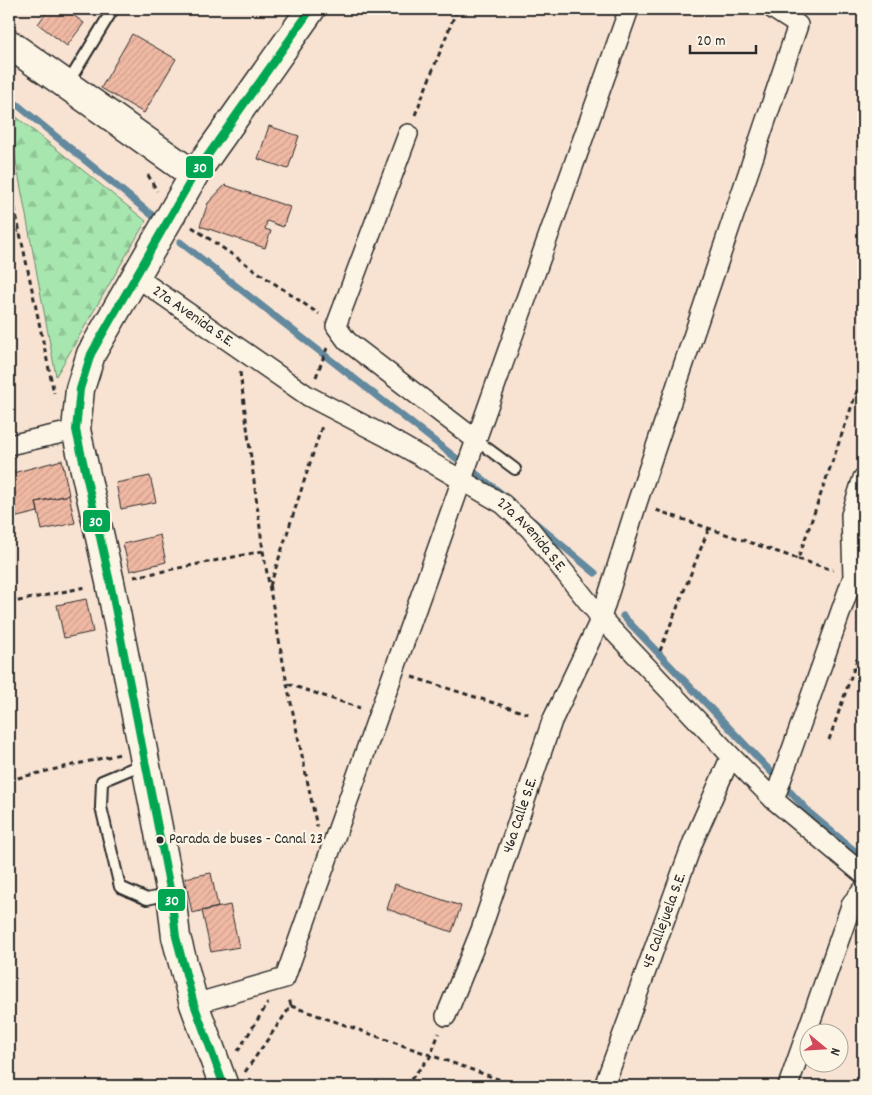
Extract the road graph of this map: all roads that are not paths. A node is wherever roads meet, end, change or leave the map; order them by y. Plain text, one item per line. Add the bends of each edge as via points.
1 (113, 9) edge
2 (311, 9) edge
3 (629, 9) edge
4 (773, 9) edge
5 (9, 44) edge
6 (66, 86) junction
7 (408, 134) road end
8 (194, 175) junction
9 (135, 276) junction
10 (76, 430) junction
11 (9, 445) edge
12 (468, 460) junction
13 (515, 469) dead end
14 (863, 478) edge
15 (603, 615) junction
16 (144, 756) junction
17 (731, 756) junction
18 (777, 795) junction
19 (863, 874) edge
20 (863, 890) edge
21 (171, 894) junction
22 (194, 1004) junction
23 (446, 1016) road end
24 (228, 1081) edge
25 (604, 1086) edge
26 (788, 1086) edge

1 - 6 lane
2 - 8 street
3 - 12 street
4 - 15 street, 46a Calle S.E. via 798,25 637,503
5 - 6 street
6 - 8 street
7 - 12 street via 333,333 347,342
8 - 9 street via 166,205
9 - 10 street via 91,354 80,389
9 - 12 street, 27a Avenida S.E. via 308,396
10 - 11 street
10 - 16 street
12 - 13 lane
12 - 15 street, 27a Avenida S.E. via 503,504 530,529
12 - 22 street via 285,978
14 - 18 street via 851,515 853,577
15 - 17 street, 27a Avenida S.E.
15 - 23 street, 46a Calle S.E. via 552,721 481,930
16 - 21 street
16 - 21 lane via 102,780 101,806 120,887 147,899
17 - 18 street, 27a Avenida S.E.
17 - 25 street, 45 Callejuela S.E. via 693,842
18 - 19 street, 27a Avenida S.E.
20 - 26 street via 852,903
21 - 22 street via 176,937
22 - 24 street

